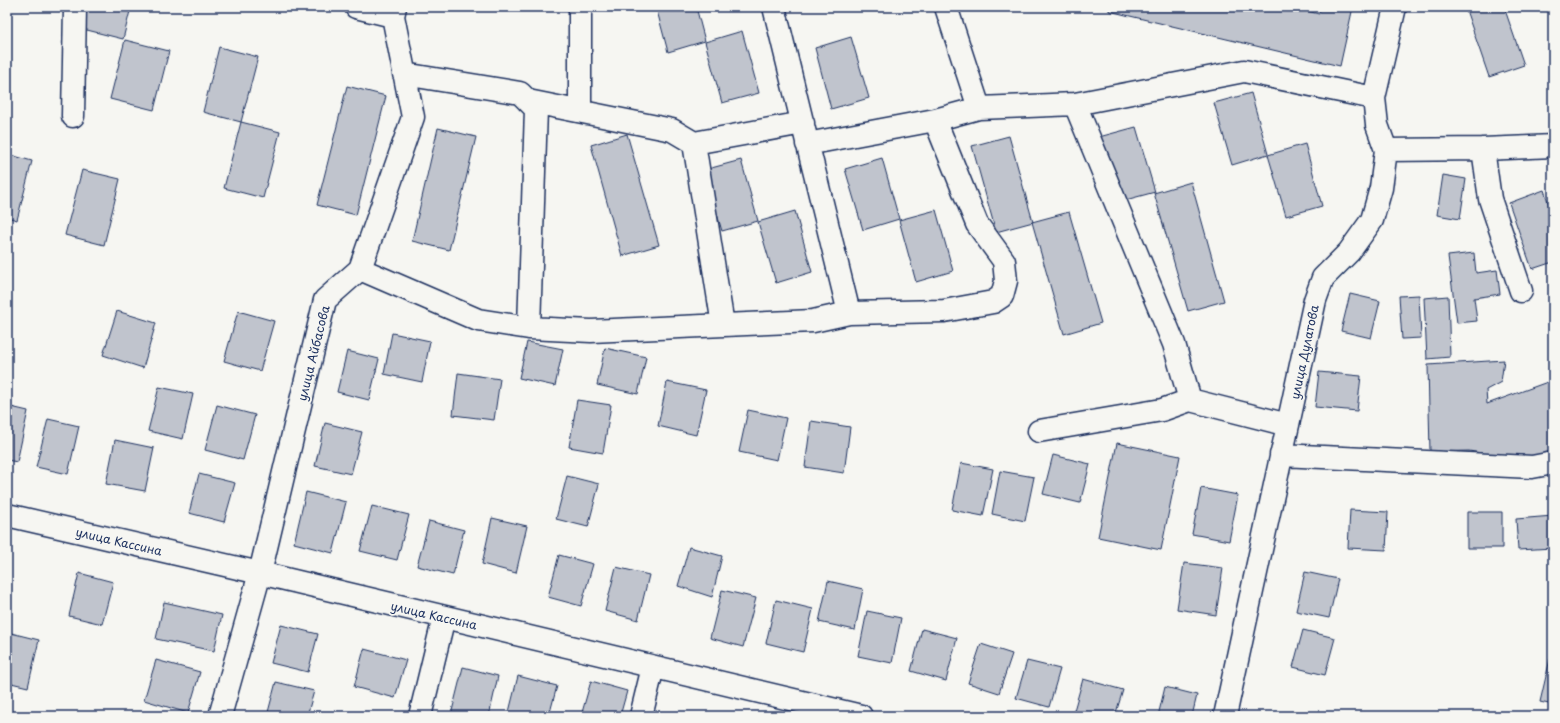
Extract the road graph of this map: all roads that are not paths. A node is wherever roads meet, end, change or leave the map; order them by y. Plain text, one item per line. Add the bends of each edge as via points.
1 (75, 7) edge
2 (356, 7) edge
3 (580, 7) edge
4 (774, 7) edge
5 (946, 7) edge
6 (1395, 7) edge
7 (394, 11) edge
8 (404, 74) junction
9 (1374, 98) junction
10 (528, 101) junction
11 (1075, 104) junction
12 (979, 108) junction
13 (580, 112) junction
14 (73, 116) dead end
15 (935, 120) junction
16 (805, 133) junction
17 (694, 143) junction
18 (1553, 146) edge
19 (1483, 149) junction
20 (1386, 150) junction
21 (360, 269) junction
22 (1521, 291) dead end
23 (849, 313) junction
24 (723, 325) junction
25 (529, 328) junction
26 (1190, 400) junction
27 (1288, 425) junction
28 (1039, 432) dead end
29 (1281, 455) junction
30 (1553, 463) edge
31 (7, 515) edge
32 (260, 573) junction
33 (444, 617) junction
34 (653, 667) junction
35 (220, 716) edge
36 (420, 716) edge
37 (641, 716) edge
38 (861, 716) edge
39 (1225, 716) edge

1 - 14 street
2 - 7 street
3 - 13 street
4 - 16 street
5 - 12 street
6 - 9 street, улица Дулатова
7 - 8 street, улица Айбасова
8 - 10 street via 520,93
8 - 21 street, улица Айбасова via 413,117
9 - 11 street via 1244,71
9 - 20 street, улица Дулатова via 1376,125
10 - 13 street
10 - 25 street via 536,109
11 - 12 street
11 - 26 street via 1174,344
12 - 15 street
13 - 17 street via 672,130
15 - 16 street
15 - 23 street via 977,224 1004,261 1006,281 1002,296 993,302 944,311
16 - 17 street
16 - 23 street
17 - 24 street
18 - 19 street
19 - 20 street
19 - 22 street via 1490,199
20 - 27 street, улица Дулатова via 1381,188 1372,220 1349,252 1324,278 1315,300
21 - 25 street via 478,320
21 - 32 street, улица Айбасова via 325,300
23 - 24 street via 813,321
24 - 25 street via 592,331
26 - 27 street
26 - 28 street via 1162,410
27 - 29 street, улица Дулатова
29 - 30 street via 1532,467
29 - 39 street, улица Дулатова
31 - 32 street, улица Кассина
32 - 33 street, улица Кассина
32 - 35 street, улица Айбасова
33 - 34 street, улица Кассина
33 - 36 street
34 - 37 street
34 - 38 street, улица Кассина

